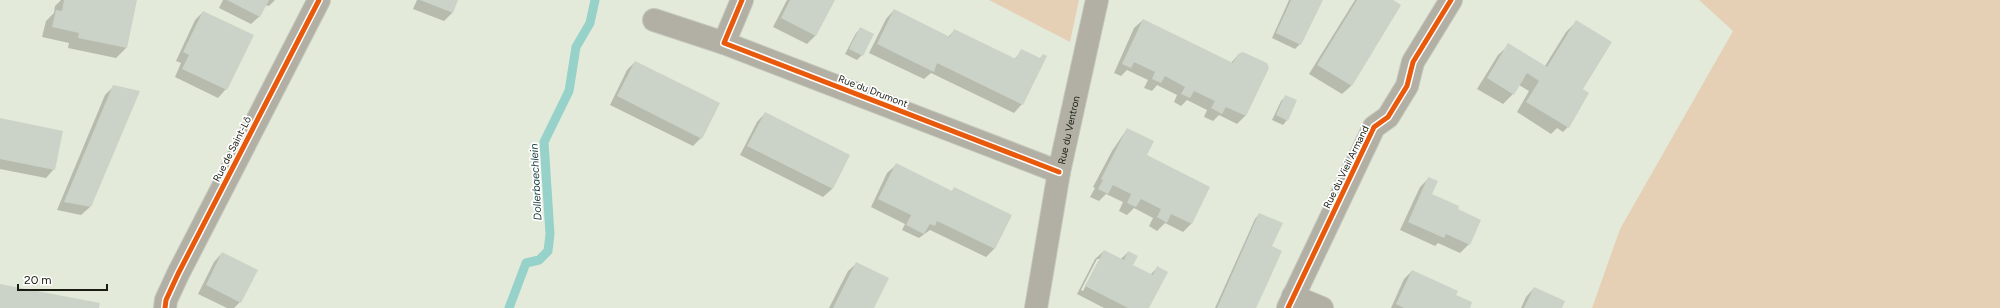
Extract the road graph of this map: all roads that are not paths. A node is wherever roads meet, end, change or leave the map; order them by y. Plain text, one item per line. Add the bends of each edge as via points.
1 (319, 0) edge
2 (742, 0) edge
3 (1097, 0) edge
4 (1451, 0) edge
5 (654, 20) dead end
6 (724, 43) junction
7 (1059, 172) junction
8 (1291, 302) edge
9 (165, 308) edge
10 (1036, 308) edge
11 (1322, 308) edge

1 - 9 street, Rue de Saint-Lô via 178,274
2 - 6 street
3 - 7 street, Rue du Ventron
4 - 8 street, Rue du Vieil Armand via 1413,62 1407,86 1388,117 1374,127
5 - 6 street, Rue du Drumont
6 - 7 street, Rue du Drumont
7 - 10 street, Rue du Ventron
8 - 11 street

